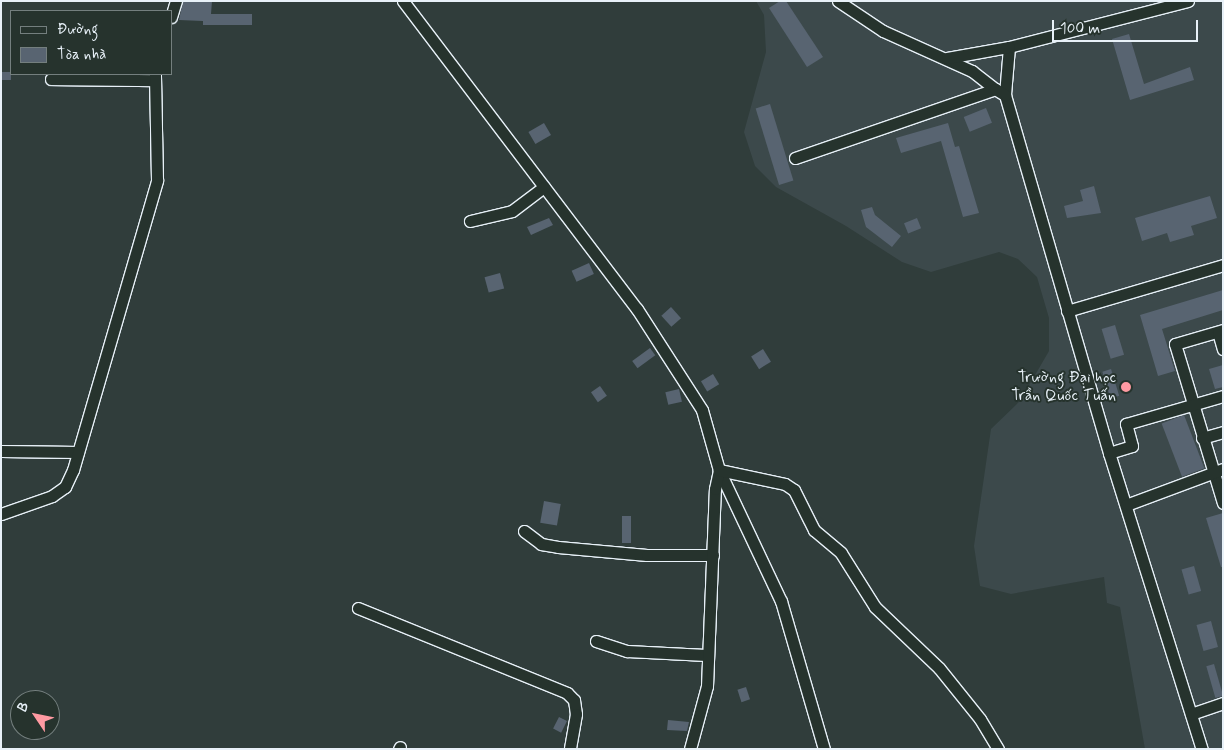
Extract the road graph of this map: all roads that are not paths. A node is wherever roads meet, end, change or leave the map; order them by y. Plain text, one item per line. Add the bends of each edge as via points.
1 (176, 1) edge
2 (403, 1) edge
3 (838, 1) edge
4 (1188, 1) edge
5 (172, 14) edge
6 (1009, 47) junction
7 (946, 58) junction
8 (155, 77) edge
9 (51, 79) dead end
10 (1000, 92) junction
11 (795, 158) dead end
12 (544, 187) junction
13 (470, 221) dead end
14 (1223, 265) edge
15 (1067, 311) junction
16 (1220, 331) edge
17 (1223, 349) edge
18 (1223, 396) edge
19 (1191, 404) junction
20 (1223, 432) edge
21 (1202, 438) junction
22 (1, 451) edge
23 (78, 452) junction
24 (1109, 452) junction
25 (719, 470) junction
26 (1218, 470) edge
27 (1223, 503) edge
28 (1126, 506) junction
29 (1, 514) edge
30 (524, 531) dead end
31 (713, 555) junction
32 (358, 608) dead end
33 (596, 641) dead end
34 (706, 655) junction
35 (1223, 704) edge
36 (1191, 714) junction
37 (570, 749) edge
38 (690, 749) edge
39 (824, 749) edge
40 (998, 749) edge
41 (1202, 749) edge

1 - 5 street
2 - 12 street
3 - 7 street via 883,31
4 - 6 street
6 - 7 street
6 - 10 street
7 - 10 street via 972,71
8 - 9 street
8 - 23 street via 157,180
10 - 11 street
10 - 15 street
12 - 13 street via 512,211
12 - 25 street via 637,309 702,410
14 - 15 street
15 - 24 street
16 - 17 street
16 - 19 street via 1174,344
18 - 19 street
19 - 21 street
19 - 24 street via 1126,424 1132,446
20 - 21 street
21 - 26 street
22 - 23 street
23 - 29 street via 68,482 58,492
24 - 28 street
25 - 31 street via 715,489
25 - 39 street via 781,602
25 - 40 street via 786,484 794,490 814,530 841,553 875,607 939,668 980,719
26 - 27 street
26 - 28 street
28 - 36 street
30 - 31 street via 541,544 558,547 620,550 647,555
31 - 34 street
32 - 37 street via 567,693 574,700 576,714
33 - 34 street via 627,651
34 - 38 street via 707,686
35 - 36 street
36 - 41 street

